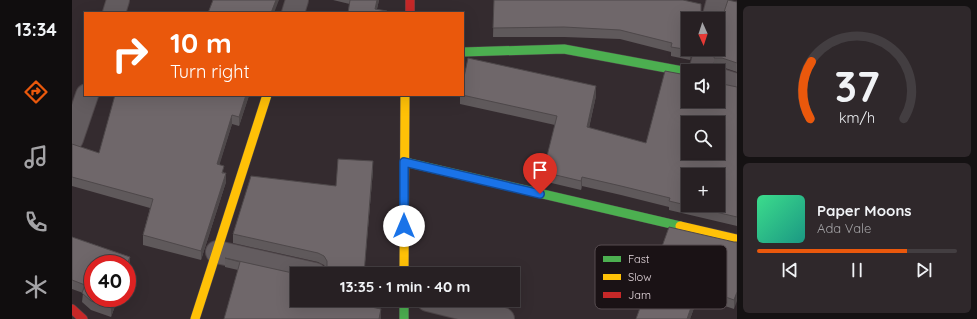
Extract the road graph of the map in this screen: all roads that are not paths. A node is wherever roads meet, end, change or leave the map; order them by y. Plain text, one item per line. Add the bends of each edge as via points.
1 (118, 0) edge
2 (297, 0) edge
3 (410, 0) edge
4 (718, 0) edge
5 (114, 12) edge
6 (293, 12) edge
7 (410, 12) edge
8 (715, 12) edge
9 (464, 52) edge
10 (681, 71) edge
11 (725, 82) edge
12 (737, 85) edge
13 (87, 96) edge
14 (266, 96) edge
15 (405, 96) edge
16 (72, 139) edge
17 (404, 162) junction
18 (737, 239) edge
19 (217, 252) junction
20 (404, 267) edge
21 (290, 268) edge
22 (404, 307) edge
23 (456, 307) edge
24 (72, 310) edge
25 (83, 319) edge
26 (195, 319) edge
27 (404, 319) edge
28 (503, 319) edge

1 - 5 street
2 - 6 street
3 - 7 street
4 - 8 street
9 - 10 street via 564,49
11 - 12 street
13 - 16 street
14 - 19 street
15 - 17 street
17 - 18 street
17 - 20 street
19 - 21 street
19 - 26 street
22 - 27 street
23 - 28 street
24 - 25 street

